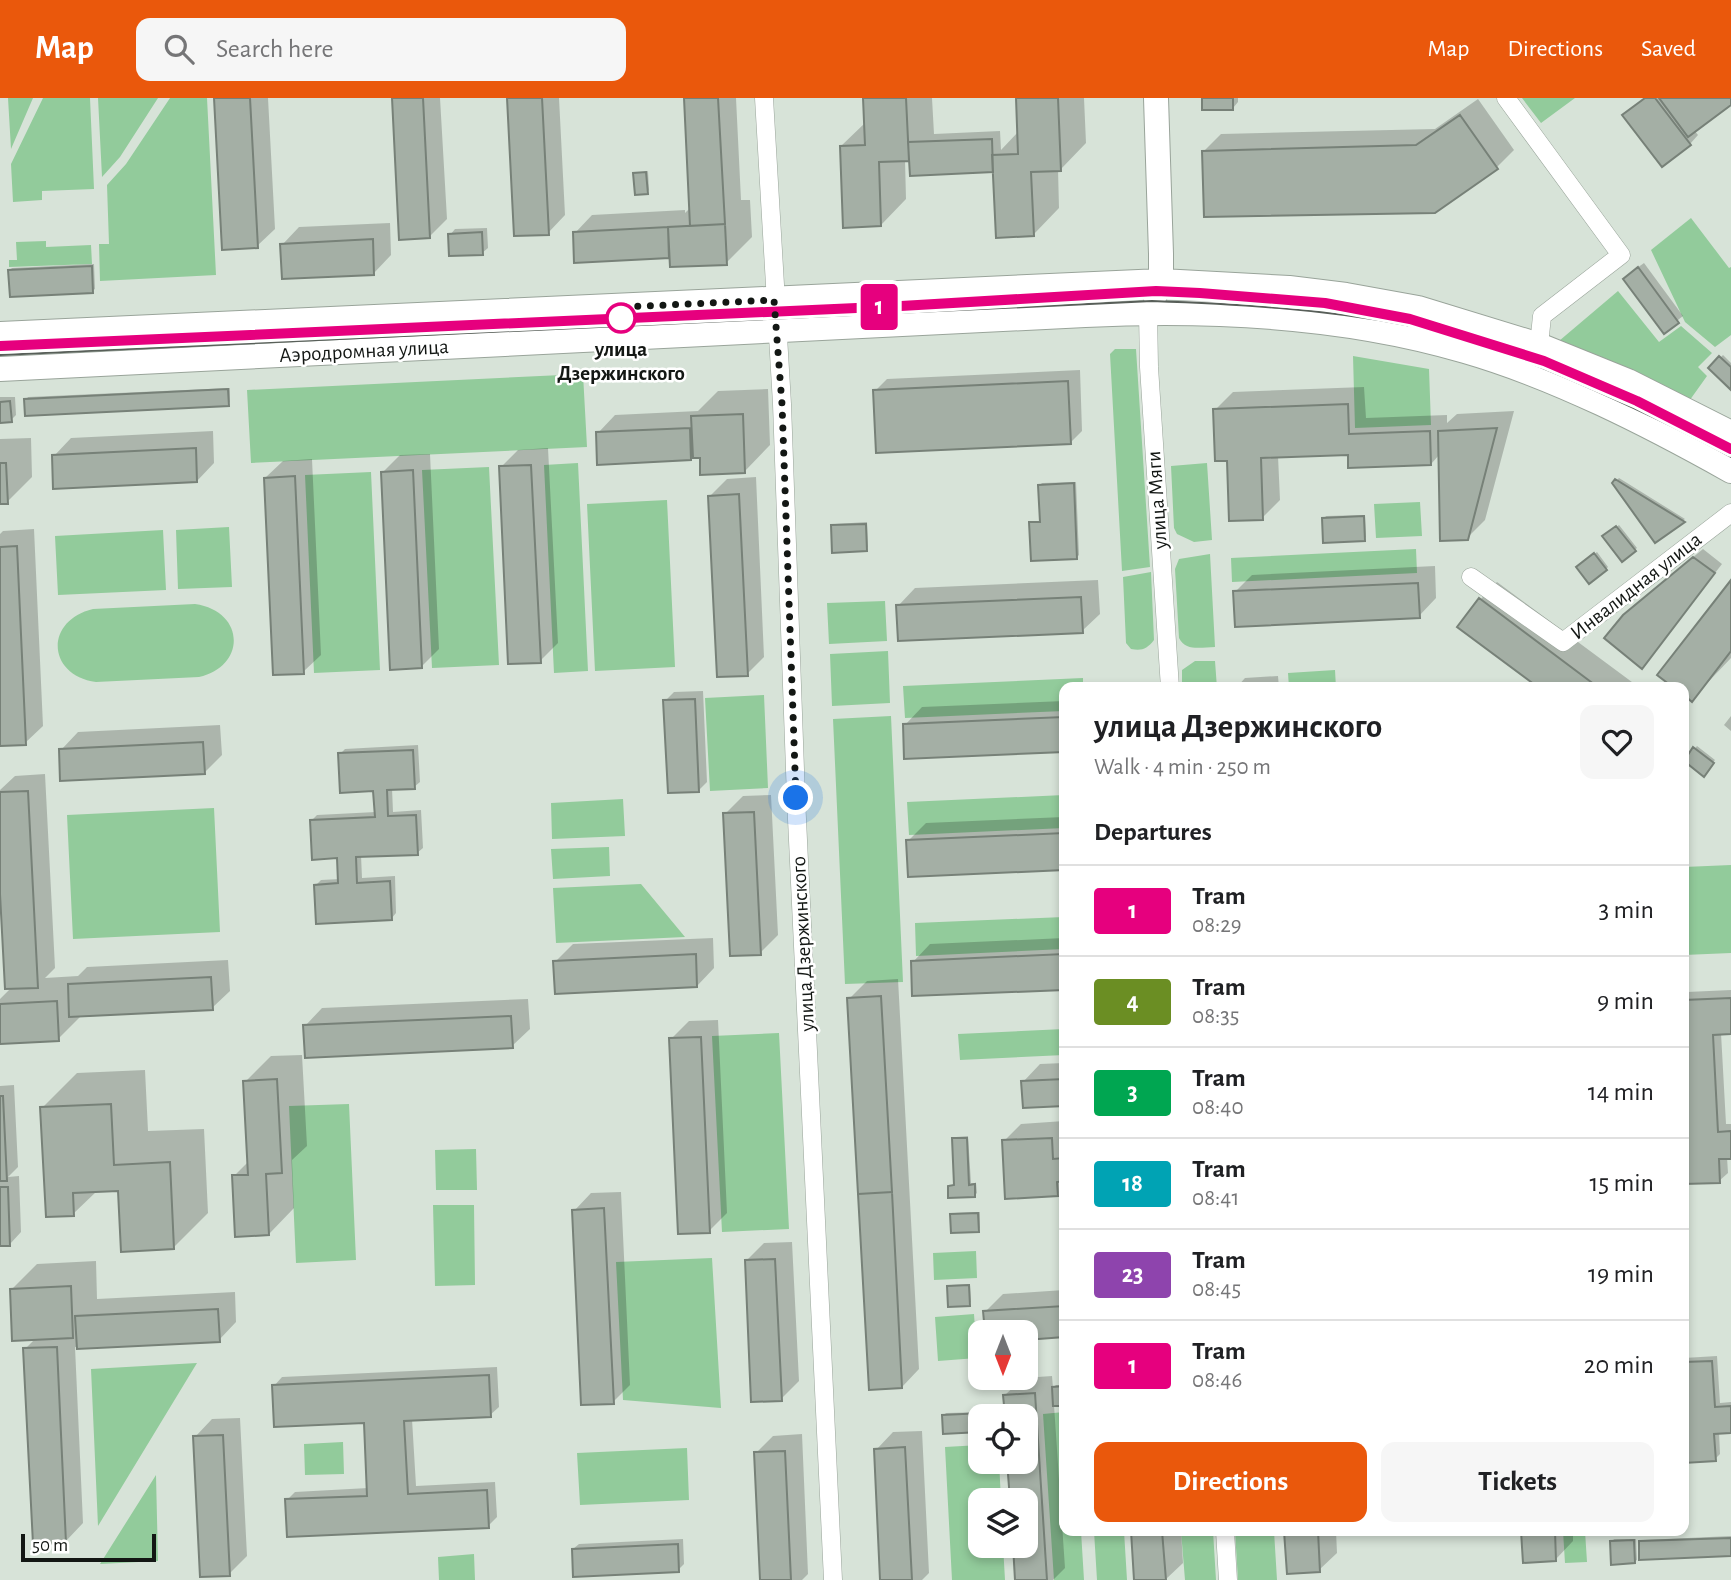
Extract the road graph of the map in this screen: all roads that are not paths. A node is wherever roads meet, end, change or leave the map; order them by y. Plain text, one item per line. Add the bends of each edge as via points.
1 (764, 98) edge
2 (1156, 98) edge
3 (1506, 98) edge
4 (1161, 281) junction
5 (774, 300) junction
6 (1147, 312) junction
7 (776, 330) junction
8 (0, 334) edge
9 (1539, 345) junction
10 (0, 369) edge
11 (1731, 433) edge
12 (1731, 471) edge
13 (1731, 513) edge
14 (1471, 576) dead end
15 (1170, 682) edge
16 (1225, 1536) edge
17 (833, 1580) edge
18 (1228, 1580) edge

1 - 5 street, улица Дзержинского
2 - 4 street
3 - 9 street via 1621,255 1542,316
4 - 5 street, Аэродромная улица
4 - 6 street
4 - 9 street, Аэродромная улица via 1346,295 1418,308
5 - 7 street, улица Дзержинского
5 - 8 street, Аэродромная улица
6 - 7 street, Аэродромная улица
6 - 12 street, Аэродромная улица via 1309,321 1408,336 1465,351 1533,373
6 - 15 street, улица Мяги
7 - 10 street, Аэродромная улица
7 - 17 street, улица Дзержинского
9 - 11 street, Аэродромная улица via 1628,381
13 - 14 street, Инвалидная улица via 1563,642
16 - 18 street

